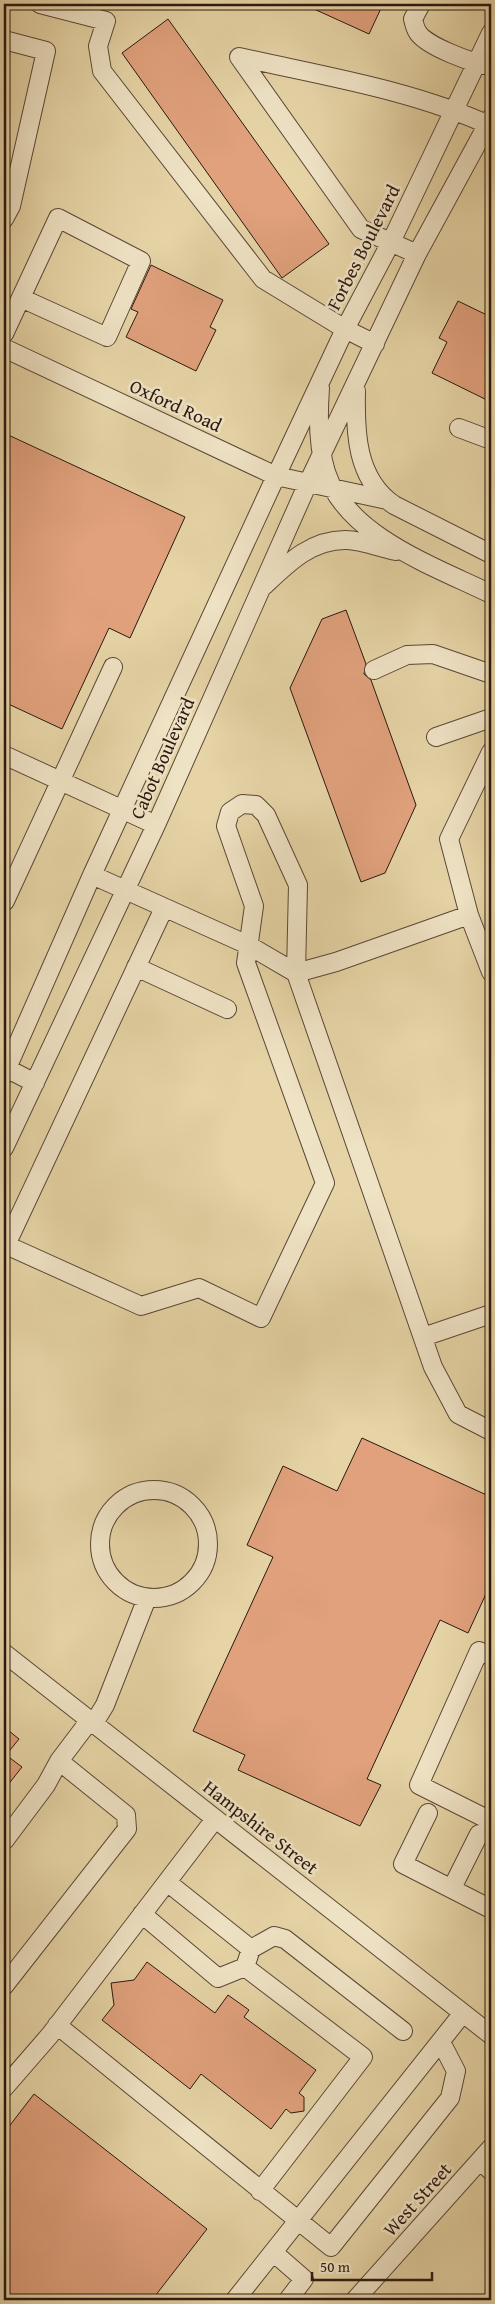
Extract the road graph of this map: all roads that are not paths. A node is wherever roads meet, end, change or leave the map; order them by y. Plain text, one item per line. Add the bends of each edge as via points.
1 (40, 4) edge
2 (421, 4) edge
3 (491, 33) edge
4 (4, 40) edge
5 (484, 65) edge
6 (454, 110) junction
7 (490, 123) edge
8 (4, 219) edge
9 (391, 242) junction
10 (418, 254) junction
11 (21, 298) junction
12 (345, 329) junction
13 (4, 334) edge
14 (375, 344) junction
15 (4, 348) edge
16 (321, 380) junction
17 (356, 383) junction
18 (459, 428) dead end
19 (491, 440) edge
20 (323, 453) junction
21 (276, 476) junction
22 (308, 483) junction
23 (334, 489) junction
24 (387, 500) junction
25 (410, 554) junction
26 (491, 554) edge
27 (259, 590) junction
28 (491, 594) edge
29 (113, 667) dead end
30 (374, 670) dead end
31 (491, 674) edge
32 (491, 718) edge
33 (436, 737) dead end
34 (491, 752) edge
35 (4, 755) edge
36 (62, 782) junction
37 (123, 810) junction
38 (156, 824) junction
39 (92, 875) junction
40 (125, 890) junction
41 (4, 901) edge
42 (164, 908) junction
43 (469, 915) junction
44 (248, 945) junction
45 (136, 967) junction
46 (491, 972) edge
47 (296, 973) junction
48 (227, 1009) dead end
49 (5, 1070) edge
50 (35, 1083) junction
51 (4, 1148) edge
52 (5, 1244) edge
53 (491, 1314) edge
54 (423, 1337) junction
55 (491, 1431) edge
56 (147, 1598) junction
57 (4, 1653) edge
58 (491, 1656) edge
59 (91, 1722) junction
60 (59, 1761) junction
61 (428, 1813) dead end
62 (215, 1818) junction
63 (491, 1821) edge
64 (478, 1834) dead end
65 (4, 1840) edge
66 (167, 1882) junction
67 (452, 1888) junction
68 (491, 1909) edge
69 (142, 1914) junction
70 (251, 1949) junction
71 (245, 1967) junction
72 (4, 1986) edge
73 (463, 2013) junction
74 (57, 2025) junction
75 (403, 2032) dead end
76 (491, 2035) edge
77 (440, 2042) junction
78 (4, 2088) edge
79 (487, 2160) edge
80 (260, 2191) junction
81 (297, 2220) junction
82 (273, 2252) junction
83 (235, 2300) edge
84 (288, 2300) edge
85 (355, 2300) edge

1 - 12 street via 106,21 98,46 102,71 263,279
2 - 5 street via 413,19 417,32 427,41
3 - 5 street, Forbes Boulevard
4 - 8 street via 46,51 11,206
5 - 6 street, Forbes Boulevard
6 - 7 street
6 - 9 street, Forbes Boulevard
6 - 9 street via 239,56 361,228
7 - 10 street
9 - 10 street
9 - 12 street, Forbes Boulevard
10 - 14 street
11 - 11 street via 58,218 141,261 107,337
11 - 13 street
12 - 14 street
12 - 16 street, Forbes Boulevard
14 - 17 street
15 - 21 street, Oxford Road
16 - 20 street, Forbes Boulevard via 319,423
16 - 21 street, Cabot Boulevard
17 - 20 street, Cabot Boulevard
17 - 24 street via 355,427 360,453 372,482
18 - 19 street
20 - 22 street, Cabot Boulevard
20 - 23 street, Forbes Boulevard via 325,471
21 - 22 street, Oxford Road
21 - 37 street, Cabot Boulevard
22 - 23 street, Oxford Road
22 - 27 street, Cabot Boulevard
23 - 24 street
23 - 25 street, Forbes Boulevard via 344,505 369,530
24 - 26 street
25 - 27 street via 348,540 331,541 295,556
25 - 28 street, Forbes Boulevard
27 - 38 street, Cabot Boulevard
29 - 36 street
30 - 31 street via 407,656 433,654
32 - 33 street
34 - 43 street via 448,839
35 - 36 street
36 - 37 street
36 - 41 street
37 - 38 street
37 - 39 street, Cabot Boulevard
38 - 40 street, Cabot Boulevard
39 - 40 street
39 - 49 street, Cabot Boulevard
40 - 42 street
40 - 50 street, Cabot Boulevard
42 - 44 street
42 - 45 street
43 - 46 street
43 - 47 street
44 - 47 street
44 - 47 street via 254,906 226,826 230,812 249,803 262,809 266,815 298,885
44 - 52 street via 246,963 325,1183 261,1318 198,1288 141,1306
45 - 48 street
45 - 52 street
47 - 54 street
49 - 50 street
50 - 51 street, Cabot Boulevard
53 - 54 street
54 - 55 street via 433,1367 458,1414
56 - 56 street via 160,1598 185,1588 195,1579 203,1568 208,1541 200,1515 191,1505 180,1497 154,1490 128,1496 116,1505 108,1515 101,1534 100,1554 112,1579 134,1595
56 - 59 street via 105,1704
57 - 59 street, Hampshire Street
58 - 63 street via 478,1651 419,1785
59 - 60 street
59 - 62 street, Hampshire Street
60 - 65 street via 46,1785
60 - 72 street via 126,1815 127,1829
61 - 67 street via 403,1864
62 - 66 street
62 - 73 street, Hampshire Street
64 - 67 street
66 - 69 street
66 - 70 street
67 - 68 street
69 - 71 street via 218,1978
69 - 74 street
70 - 71 street
70 - 75 street via 274,1936 285,1939
71 - 80 street via 363,2057
73 - 76 street, Hampshire Street
73 - 77 street
74 - 78 street
74 - 80 street
77 - 81 street
77 - 81 street via 456,2071 450,2098 331,2247
79 - 85 street, West Street
80 - 81 street
81 - 82 street
82 - 83 street
82 - 84 street via 304,2279

